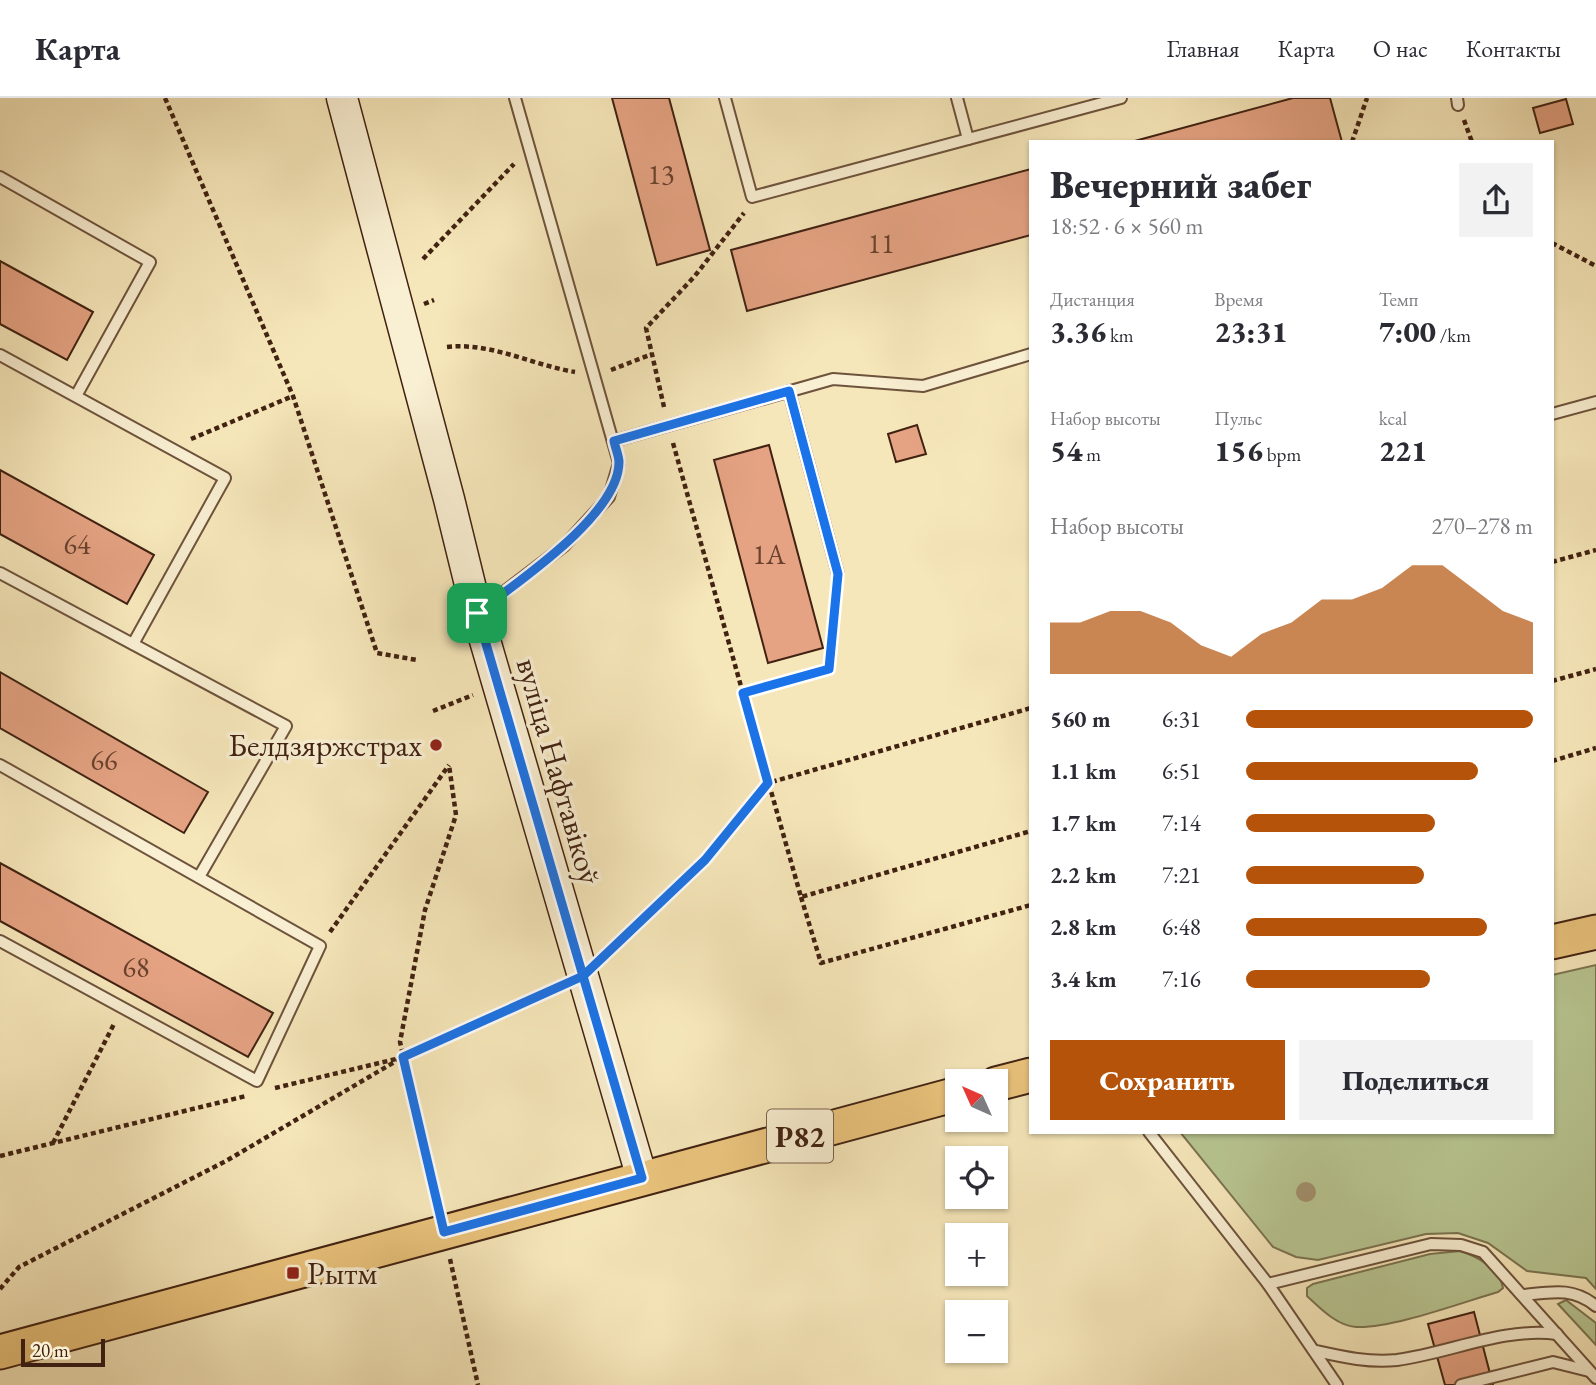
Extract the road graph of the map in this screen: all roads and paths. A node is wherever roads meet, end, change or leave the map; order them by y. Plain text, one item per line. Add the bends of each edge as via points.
1 (165, 98) edge
2 (342, 98) edge
3 (515, 98) edge
4 (725, 98) edge
5 (957, 98) edge
6 (1121, 98) edge
7 (1367, 98) edge
8 (968, 139) junction
9 (1353, 140) edge
10 (530, 148) junction
11 (0, 177) edge
12 (758, 196) junction
13 (1554, 244) edge
14 (423, 259) dead end
15 (1596, 266) edge
16 (447, 347) dead end
17 (652, 354) junction
18 (0, 355) edge
19 (1029, 355) edge
20 (597, 375) junction
21 (789, 391) junction
22 (76, 396) junction
23 (293, 396) junction
24 (1596, 402) edge
25 (1554, 413) edge
26 (668, 426) junction
27 (614, 441) junction
28 (170, 448) junction
29 (1596, 550) edge
30 (1554, 561) edge
31 (0, 573) edge
32 (838, 574) joint
33 (477, 613) junction
34 (133, 644) junction
35 (417, 660) dead end
36 (1596, 669) edge
37 (1554, 680) edge
38 (497, 686) junction
39 (743, 693) junction
40 (1029, 709) edge
41 (433, 711) dead end
42 (1596, 748) edge
43 (1554, 760) edge
44 (0, 765) edge
45 (768, 783) junction
46 (1029, 832) edge
47 (199, 877) junction
48 (801, 897) junction
49 (1029, 906) edge
50 (1596, 932) edge
51 (0, 941) edge
52 (1554, 942) edge
53 (320, 946) junction
54 (583, 976) junction
55 (123, 1008) junction
56 (403, 1057) junction
57 (1029, 1076) edge
58 (1008, 1081) edge
59 (272, 1089) dead end
60 (260, 1092) dead end
61 (945, 1097) edge
62 (1151, 1134) edge
63 (53, 1143) junction
64 (0, 1156) edge
65 (642, 1178) junction
66 (444, 1232) junction
67 (1268, 1284) junction
68 (0, 1289) edge
69 (1524, 1295) junction
70 (1596, 1306) edge
71 (1557, 1334) junction
72 (1316, 1351) junction
73 (0, 1352) edge
74 (1593, 1375) edge
75 (478, 1385) edge
76 (1338, 1385) edge
77 (1461, 1385) edge

1 - 23 path
2 - 33 street, вуліца Нафтавікоў
3 - 10 lane
4 - 12 lane via 752,197
5 - 8 lane
6 - 8 lane
7 - 9 path
8 - 12 lane
10 - 14 path
10 - 20 lane
11 - 22 lane via 150,262
12 - 17 path via 694,277 646,328
13 - 15 path
16 - 20 path via 471,344 554,369
17 - 20 path
17 - 26 path
18 - 22 lane
19 - 21 lane via 923,386 833,379
20 - 27 lane
21 - 26 lane
21 - 32 lane
22 - 28 lane
23 - 28 path
23 - 35 path via 377,653
24 - 25 lane
26 - 27 lane
26 - 39 path
27 - 33 lane via 619,463 609,497 564,546
28 - 34 lane via 225,478
29 - 30 path
31 - 34 lane
32 - 39 path via 829,669
33 - 38 street, вуліца Нафтавікоў
34 - 47 lane via 285,726
36 - 37 path
38 - 41 path
38 - 54 street, вуліца Нафтавікоў
39 - 45 path
40 - 45 path
42 - 43 path
44 - 47 lane
45 - 48 path
45 - 54 path via 705,860
46 - 48 path
47 - 53 lane
48 - 49 path via 821,963
50 - 52 main road
51 - 55 lane
53 - 55 lane via 257,1081
53 - 56 path via 449,765 456,815 425,910 400,1042
54 - 56 path
54 - 65 street, вуліца Нафтавікоў
55 - 63 path
56 - 59 path
56 - 66 path
56 - 68 path via 226,1161 19,1267
57 - 58 main road
60 - 63 path
61 - 65 main road, Р82
62 - 67 lane
63 - 64 path
65 - 66 main road, Р82
66 - 73 main road, Р82
66 - 75 path
67 - 69 lane via 1431,1244 1461,1245 1483,1252
67 - 72 lane
69 - 70 lane via 1563,1290
69 - 71 lane
71 - 72 lane via 1537,1331 1396,1360 1356,1360
71 - 74 lane
72 - 76 lane
74 - 77 lane via 1553,1362

